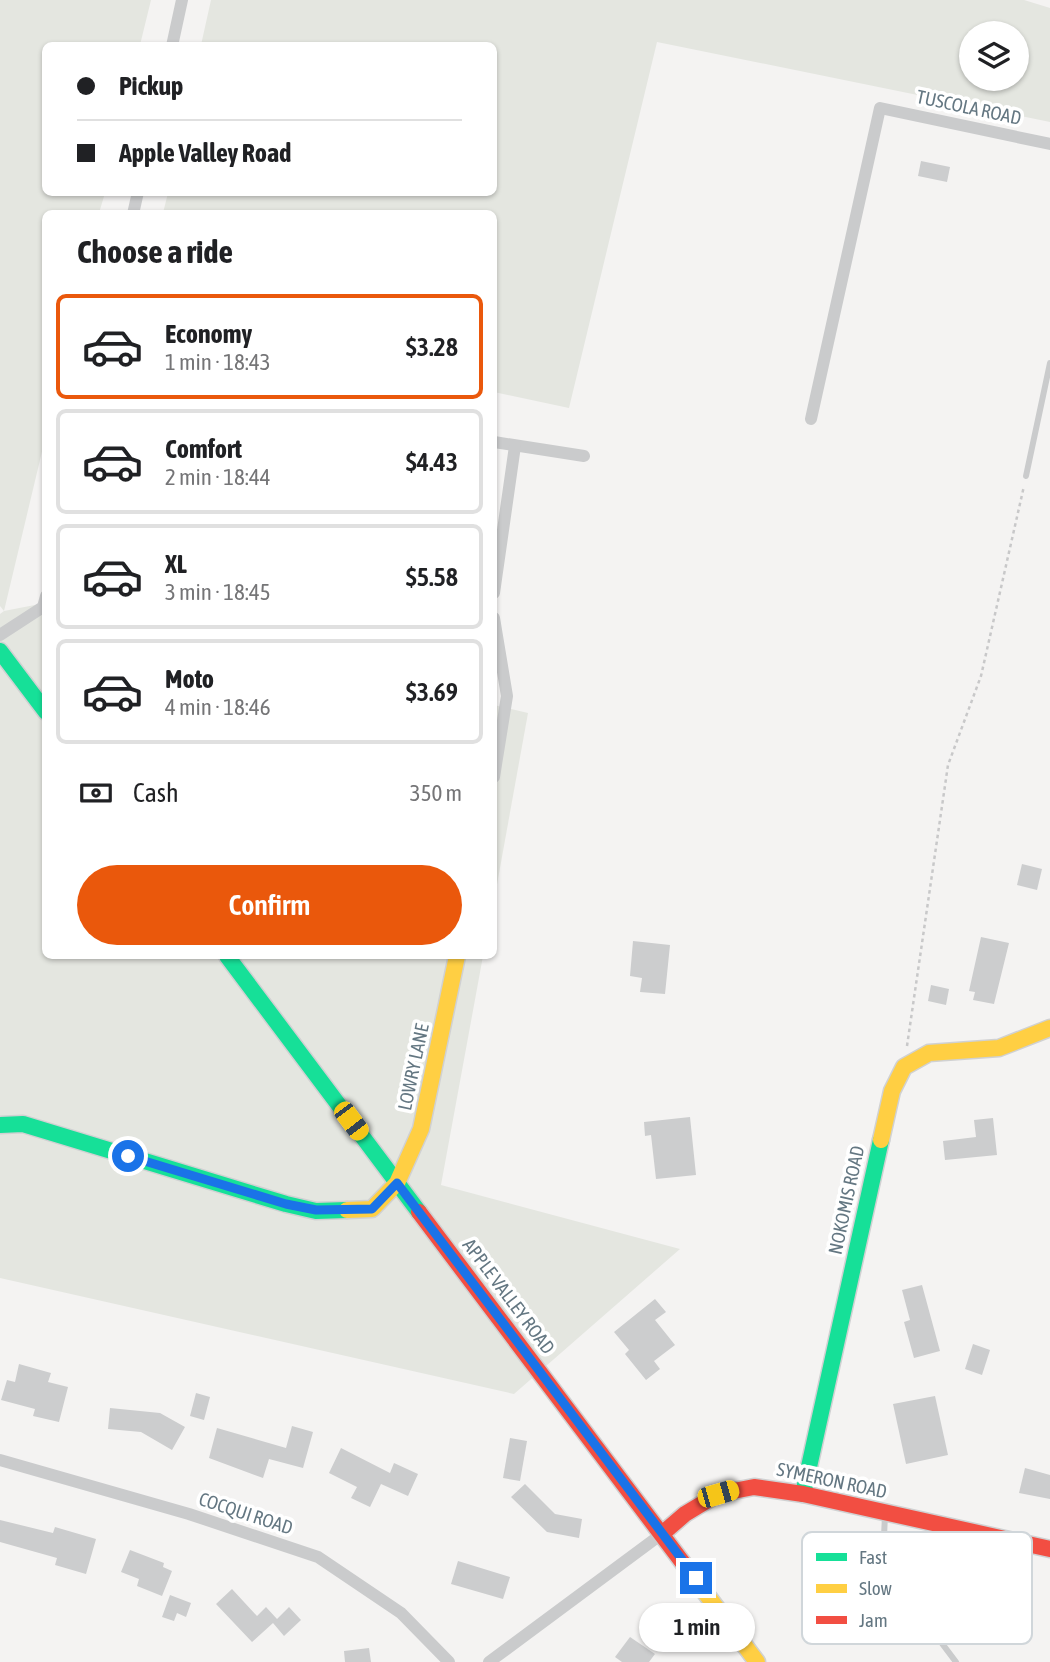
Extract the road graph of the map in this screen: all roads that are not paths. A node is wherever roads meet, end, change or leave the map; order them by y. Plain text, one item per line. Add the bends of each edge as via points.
1 (183, 0) edge
2 (173, 42) edge
3 (1050, 144) edge
4 (1050, 363) edge
5 (811, 419) dead end
6 (497, 443) edge
7 (514, 446) junction
8 (584, 456) dead end
9 (1026, 477) road end
10 (497, 571) edge
11 (42, 608) edge
12 (0, 635) edge
13 (497, 636) edge
14 (0, 650) edge
15 (42, 707) edge
16 (497, 758) edge
17 (229, 959) edge
18 (456, 959) edge
19 (1050, 1028) edge
20 (0, 1125) edge
21 (397, 1183) junction
22 (0, 1460) edge
23 (803, 1494) junction
24 (885, 1513) junction
25 (884, 1532) edge
26 (972, 1532) edge
27 (663, 1533) junction
28 (1032, 1545) edge
29 (1050, 1549) edge
30 (942, 1644) edge
31 (449, 1662) edge
32 (489, 1662) edge
33 (757, 1662) edge
34 (956, 1662) edge

1 - 2 street
3 - 5 street, TUSCOLA ROAD via 880,108
4 - 9 lane
6 - 7 street
7 - 8 street
7 - 10 street
11 - 12 street
13 - 16 street via 507,696
14 - 15 street
17 - 21 street, APPLE VALLEY ROAD
18 - 21 street, LOWRY LANE via 421,1129
19 - 23 street, NOKOMIS ROAD via 999,1048 929,1053 904,1067 892,1091
20 - 21 street, LOWRY LANE via 23,1124 316,1210 372,1209
21 - 27 street, APPLE VALLEY ROAD
22 - 31 street, COCQUI ROAD via 318,1557 401,1613
23 - 24 street, SYMERON ROAD
23 - 27 street, SYMERON ROAD via 735,1489 701,1503
24 - 25 lane
24 - 26 street, SYMERON ROAD
27 - 32 street, SYMERON ROAD
27 - 33 street, APPLE VALLEY ROAD
28 - 29 street, SYMERON ROAD
30 - 34 lane

